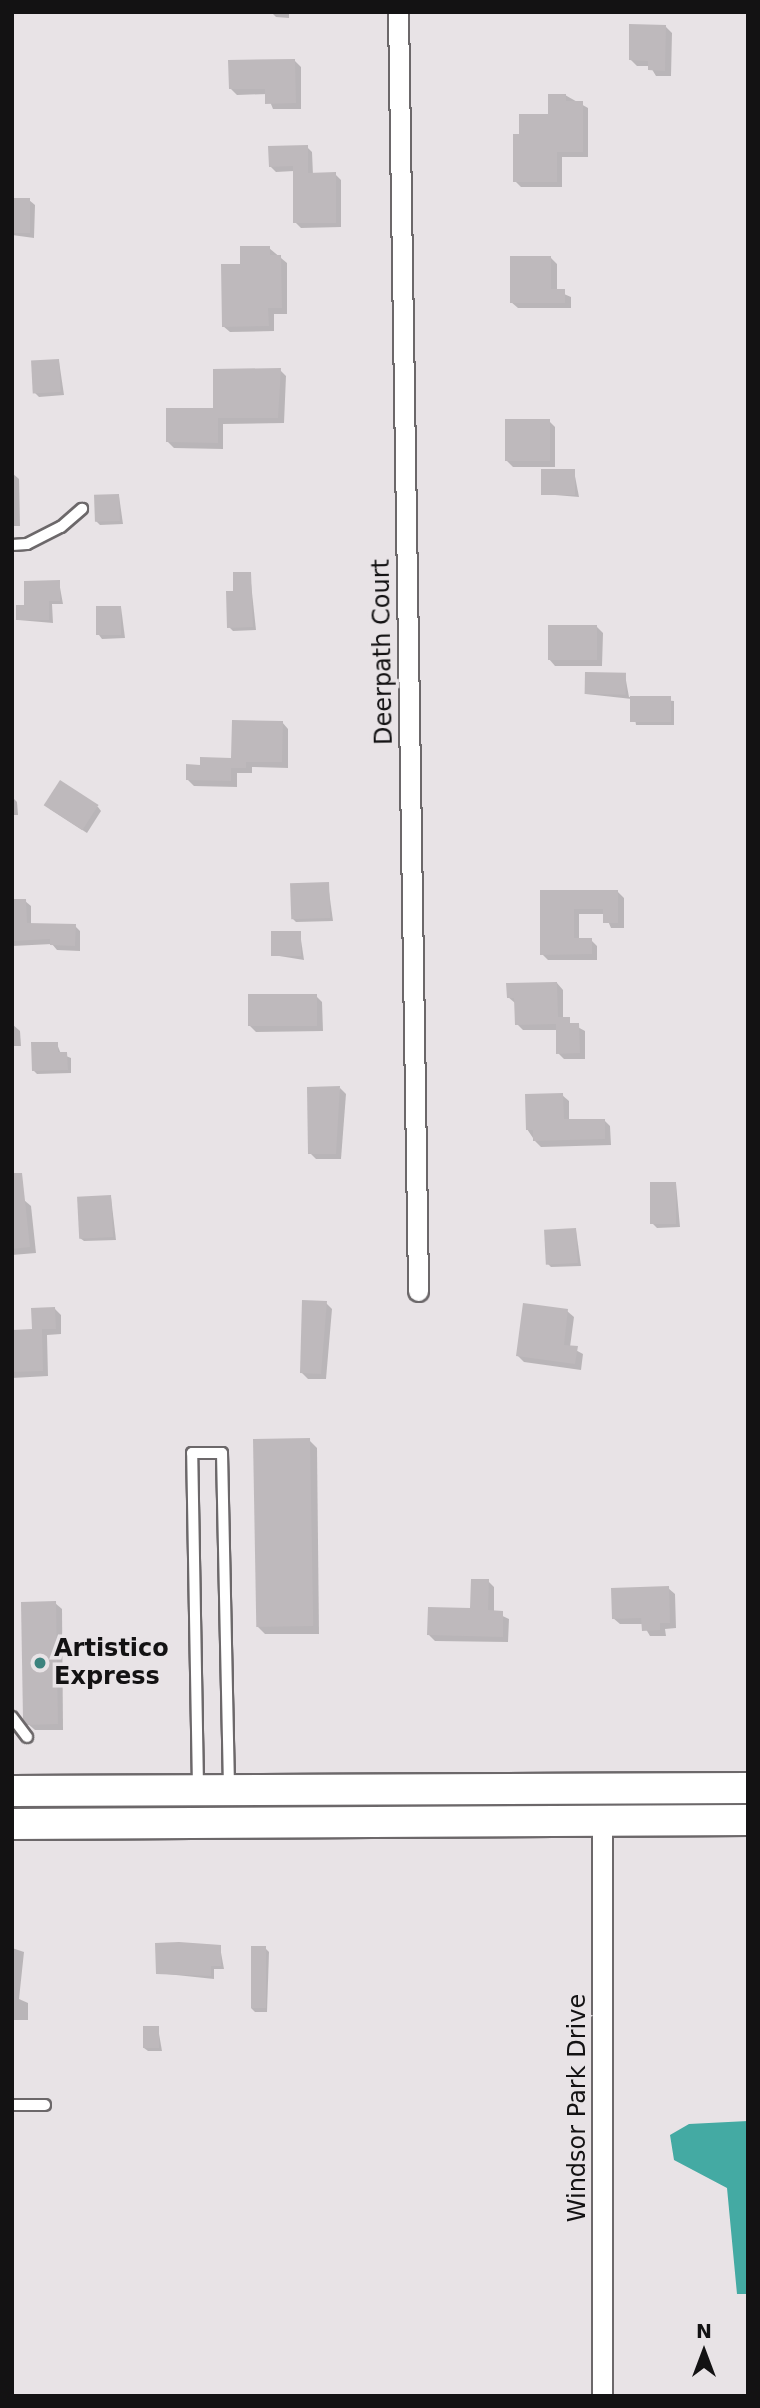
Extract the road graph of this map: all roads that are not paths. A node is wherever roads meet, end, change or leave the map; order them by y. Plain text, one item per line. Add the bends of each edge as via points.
1 (398, 12) edge
2 (82, 509) dead end
3 (12, 545) edge
4 (418, 1291) dead end
5 (12, 1717) edge
6 (27, 1737) dead end
7 (748, 1788) edge
8 (12, 1791) edge
9 (198, 1792) junction
10 (229, 1792) junction
11 (748, 1800) edge
12 (748, 1820) edge
13 (602, 1821) junction
14 (665, 1821) junction
15 (12, 1824) edge
16 (12, 2105) edge
17 (45, 2105) dead end
18 (602, 2396) edge

1 - 4 street, Deerpath Court
2 - 3 lane via 61,527 27,544
5 - 6 lane
7 - 10 main road
8 - 9 main road
9 - 10 main road
9 - 10 lane via 192,1453 222,1453
11 - 14 main road via 699,1800 682,1806
12 - 14 main road
13 - 14 main road
13 - 15 main road
13 - 18 street, Windsor Park Drive
16 - 17 lane

